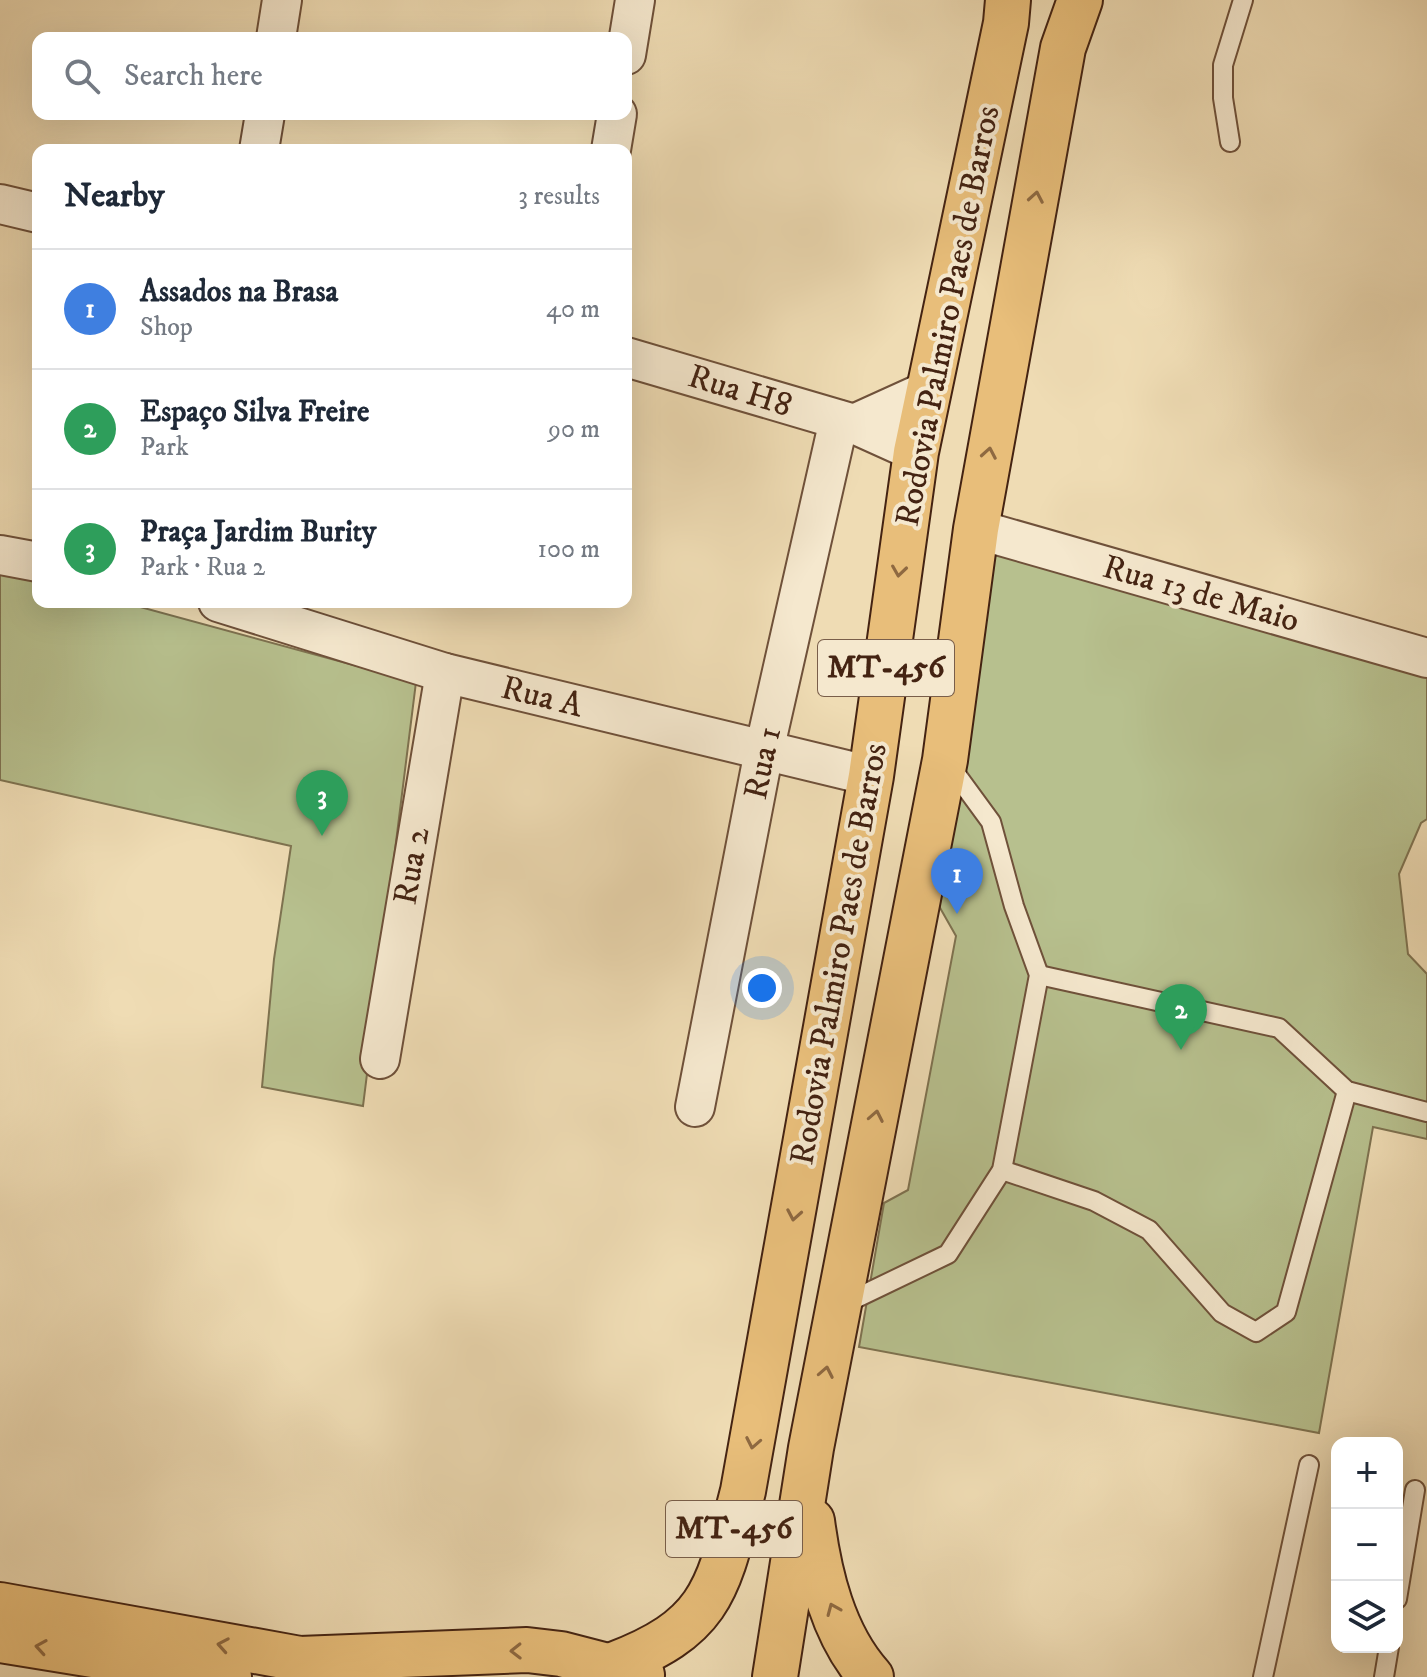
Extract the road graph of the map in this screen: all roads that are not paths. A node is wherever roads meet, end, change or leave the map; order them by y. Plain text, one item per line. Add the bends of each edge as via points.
1 (282, 0) edge
2 (635, 0) edge
3 (1008, 0) edge
4 (1080, 0) edge
5 (1243, 0) edge
6 (277, 32) edge
7 (630, 32) edge
8 (264, 120) edge
9 (616, 120) edge
10 (1230, 142) dead end
11 (260, 144) edge
12 (612, 144) edge
13 (0, 204) edge
14 (32, 212) edge
15 (632, 359) edge
16 (929, 390) junction
17 (846, 422) junction
18 (916, 452) junction
19 (976, 529) junction
20 (0, 555) edge
21 (32, 561) edge
22 (237, 608) edge
23 (1427, 658) edge
24 (445, 673) junction
25 (764, 751) junction
26 (945, 760) junction
27 (871, 776) junction
28 (1039, 975) junction
29 (380, 1059) dead end
30 (1347, 1091) junction
31 (695, 1107) dead end
32 (1427, 1112) edge
33 (1002, 1170) junction
34 (838, 1307) junction
35 (811, 1448) junction
36 (1309, 1465) dead end
37 (1415, 1490) dead end
38 (1400, 1581) edge
39 (0, 1605) edge
40 (0, 1640) edge
41 (1388, 1653) edge
42 (423, 1665) edge
43 (630, 1671) edge
44 (229, 1677) edge
45 (775, 1677) edge
46 (871, 1677) edge
47 (1263, 1677) edge
48 (1384, 1677) edge

1 - 6 street
2 - 7 street
3 - 16 main road, Rodovia Palmiro Paes de Barros / MT-456
19 -> 4 main road, Rodovia Palmiro Paes de Barros / MT-456 via 1063,48
5 - 10 lane via 1223,65
8 - 11 street
9 - 12 street
13 - 14 street
15 - 17 street, Rua H8
16 - 17 street
16 - 18 main road, Rodovia Palmiro Paes de Barros / MT-456
17 - 18 street, Rua H8
17 - 25 street, Rua 1
18 -> 27 main road, Rodovia Palmiro Paes de Barros / MT-456
19 - 23 street, Rua 13 de Maio
19 - 26 main road, Rodovia Palmiro Paes de Barros / MT-456
20 - 21 street
22 - 24 street, Rua A
24 - 25 street, Rua A
24 - 29 street, Rua 2
25 - 27 street, Rua A
25 - 31 street, Rua 1
26 - 28 lane via 991,822
34 -> 26 main road, Rodovia Palmiro Paes de Barros / MT-456
27 -> 43 main road, Rodovia Palmiro Paes de Barros / MT-456 via 763,1390 730,1541 706,1604
28 - 30 lane via 1279,1028
28 - 33 lane
30 - 32 lane
30 - 33 lane via 1286,1312 1256,1332 1222,1313 1149,1230 1094,1201
33 - 34 lane via 948,1254
35 -> 34 main road, Rodovia Palmiro Paes de Barros / MT-456
35 - 45 main road, Rodovia Palmiro Paes de Barros / MT-456
46 -> 35 main road, MT-456 via 847,1642 817,1560
36 - 47 lane
37 - 38 lane
42 -> 39 main road via 300,1659
44 -> 40 main road
41 - 48 lane
43 -> 42 main road via 527,1650

